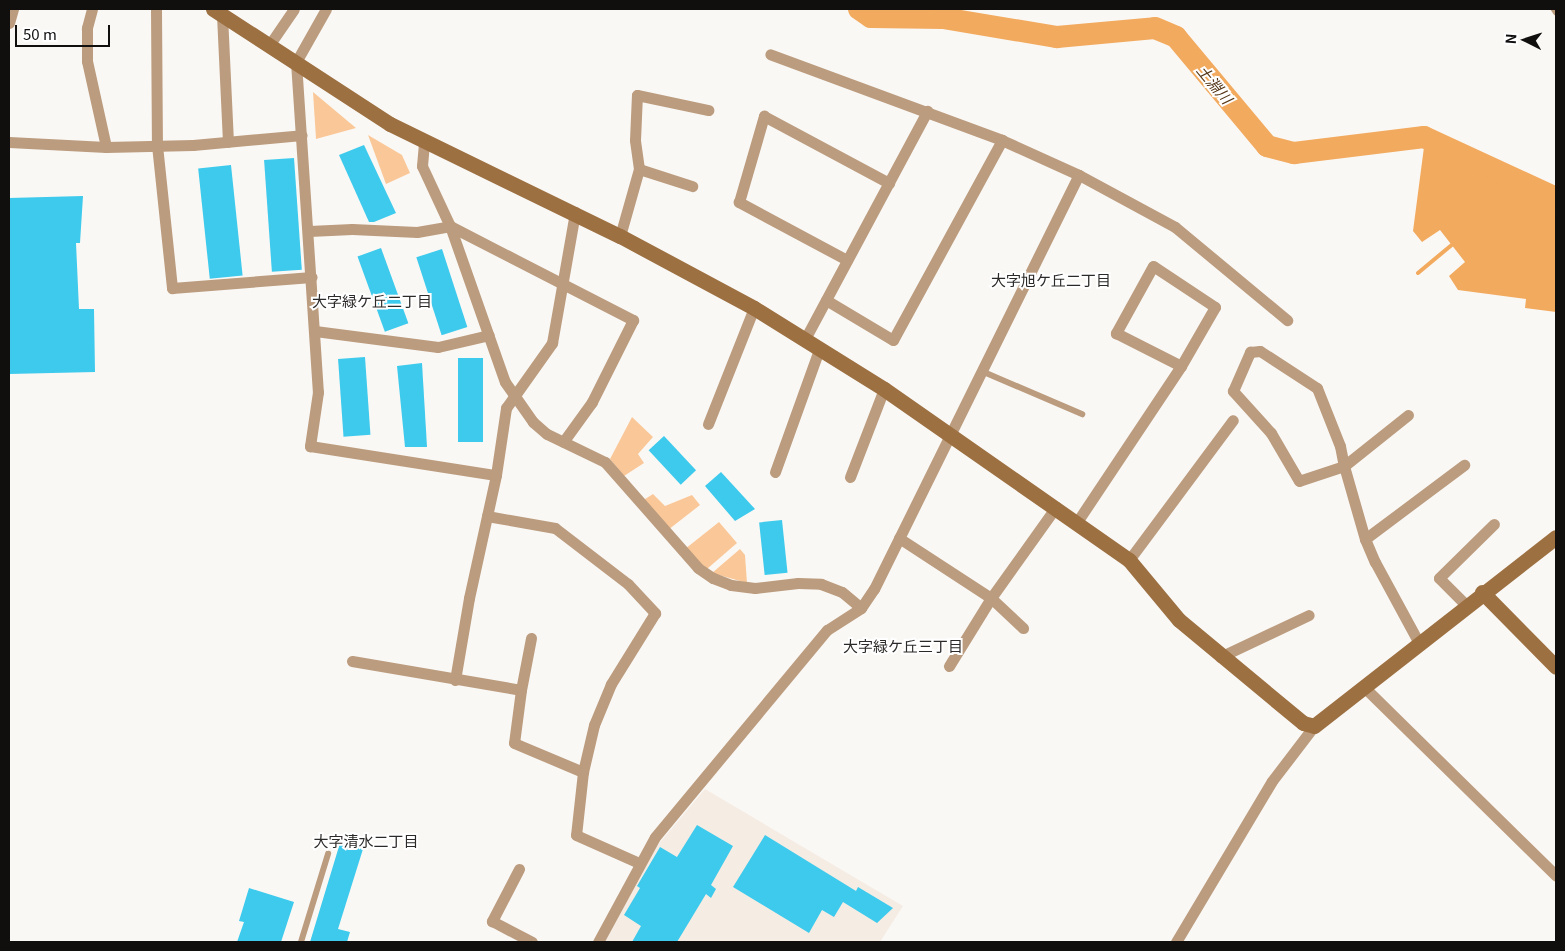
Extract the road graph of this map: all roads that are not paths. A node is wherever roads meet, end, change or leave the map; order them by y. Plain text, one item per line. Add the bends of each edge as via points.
1 (13, 9) edge
2 (92, 9) edge
3 (156, 9) edge
4 (294, 9) edge
5 (326, 9) edge
6 (1554, 9) edge
7 (217, 12) edge
8 (1556, 12) edge
9 (9, 22) edge
10 (270, 44) junction
11 (770, 54) dead end
12 (296, 62) junction
13 (708, 110) dead end
14 (927, 111) junction
15 (302, 134) junction
16 (1002, 140) junction
17 (9, 142) edge
18 (228, 142) junction
19 (424, 143) junction
20 (158, 145) junction
21 (106, 147) junction
22 (639, 170) junction
23 (1078, 175) junction
24 (888, 183) junction
25 (692, 186) dead end
26 (574, 212) junction
27 (450, 226) junction
28 (310, 231) junction
29 (620, 236) junction
30 (847, 260) junction
31 (312, 277) junction
32 (563, 281) junction
33 (826, 300) junction
34 (754, 308) junction
35 (1287, 320) dead end
36 (315, 331) junction
37 (489, 335) junction
38 (805, 339) junction
39 (819, 350) junction
40 (1181, 366) junction
41 (984, 372) junction
42 (884, 389) junction
43 (514, 398) junction
44 (1082, 414) dead end
45 (1408, 415) dead end
46 (1232, 420) dead end
47 (708, 424) dead end
48 (951, 435) junction
49 (563, 442) junction
50 (1464, 465) dead end
51 (1344, 466) junction
52 (775, 472) dead end
53 (496, 475) junction
54 (850, 477) dead end
55 (1056, 507) junction
56 (487, 516) junction
57 (1077, 522) junction
58 (1494, 524) dead end
59 (1556, 537) edge
60 (899, 538) junction
61 (1365, 539) junction
62 (1129, 560) junction
63 (1482, 592) junction
64 (991, 598) junction
65 (1466, 605) junction
66 (861, 608) junction
67 (1309, 616) dead end
68 (1023, 628) dead end
69 (531, 638) dead end
70 (1419, 643) junction
71 (1220, 657) junction
72 (352, 661) dead end
73 (949, 666) dead end
74 (1556, 667) edge
75 (455, 680) junction
76 (1364, 687) junction
77 (521, 690) junction
78 (1314, 726) junction
79 (583, 772) junction
80 (328, 854) dead end
81 (639, 863) junction
82 (519, 869) dead end
83 (1556, 876) edge
84 (301, 942) edge
85 (532, 942) edge
86 (598, 942) edge
87 (1176, 942) edge

1 - 9 street
2 - 21 street via 87,28 87,61
3 - 20 street
4 - 10 street
5 - 12 street
6 - 8 lane
7 - 10 street
7 - 18 street
10 - 12 street
11 - 14 street
12 - 15 street
12 - 19 street
13 - 22 street via 637,94 634,140
14 - 16 street
14 - 24 street
15 - 18 street
15 - 28 street
16 - 23 street
16 - 33 street via 893,340
17 - 21 street
18 - 20 street
19 - 26 street
19 - 27 street via 422,166
20 - 21 street
20 - 31 street via 172,288
22 - 25 street
22 - 29 street
23 - 35 street via 1175,227
23 - 41 street
24 - 30 street
24 - 30 street via 764,116 739,202
26 - 29 street
26 - 32 street
27 - 28 street via 409,233 352,229
27 - 32 street
27 - 37 street
28 - 31 street
29 - 34 street
30 - 33 street
31 - 36 street
32 - 43 street via 552,343
32 - 49 street via 633,320 592,402
33 - 38 street
34 - 38 street
34 - 47 street
36 - 37 street via 438,346
36 - 53 street via 318,392 310,446
37 - 43 street
38 - 39 street
39 - 42 street
39 - 52 street
40 - 40 street via 1116,334 1153,266 1215,307
40 - 57 street
41 - 44 lane
41 - 48 street
42 - 48 street
42 - 54 street
43 - 49 street via 533,422
43 - 53 street via 506,408
45 - 51 street
46 - 62 street
48 - 55 street
48 - 60 street
49 - 66 street via 606,462 698,568 713,578 731,585 755,588 821,584 842,592
50 - 61 street
51 - 51 street via 1340,446 1317,388 1260,351 1250,352 1234,391 1271,433 1298,481
51 - 61 street
53 - 56 street
55 - 57 street
55 - 64 street
56 - 75 street
56 - 79 street via 554,528 628,584 655,613 611,684 594,725
57 - 62 street
58 - 65 street via 1439,578
59 - 63 street
60 - 64 street
60 - 66 street
61 - 70 street via 1374,562
62 - 71 street via 1178,620
63 - 65 street
63 - 74 street
64 - 68 street
64 - 73 street
65 - 70 street
66 - 81 street via 827,630 655,837
67 - 71 street
69 - 77 street
70 - 76 street
71 - 78 street via 1303,723
72 - 75 street
75 - 77 street
76 - 78 street
76 - 83 street
77 - 79 street via 514,743
78 - 87 street via 1272,782
79 - 81 street via 576,835
80 - 84 lane
81 - 86 street
82 - 85 street via 492,921

